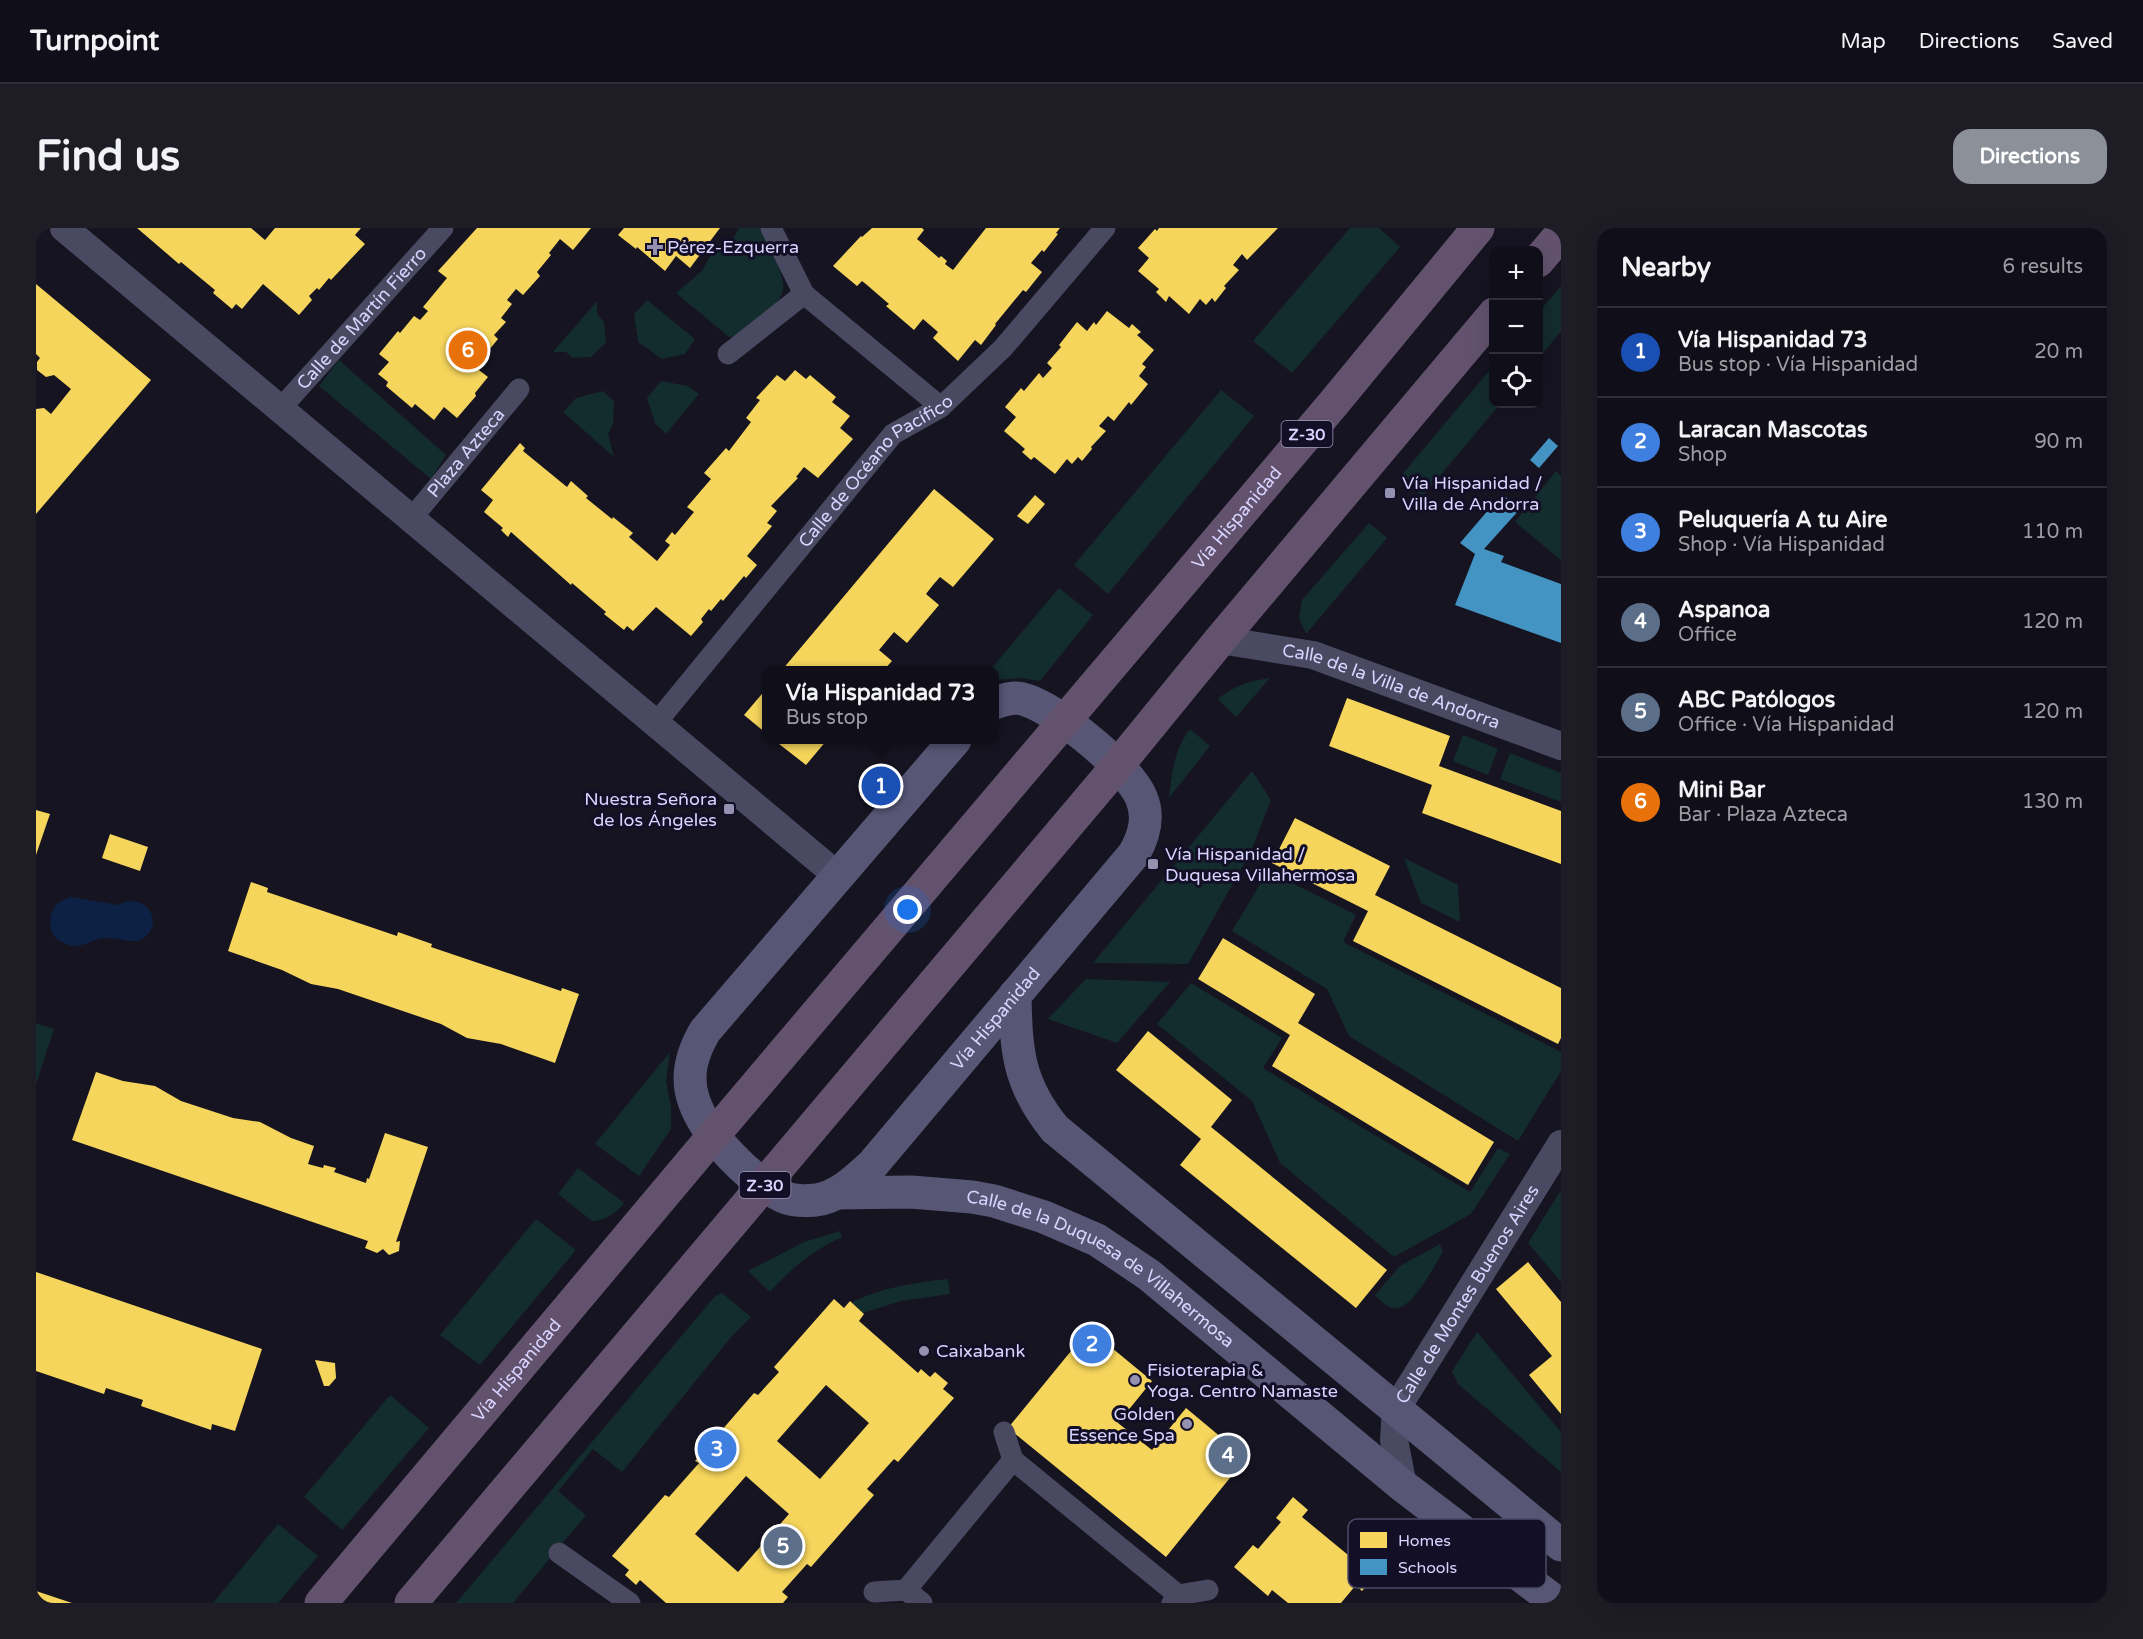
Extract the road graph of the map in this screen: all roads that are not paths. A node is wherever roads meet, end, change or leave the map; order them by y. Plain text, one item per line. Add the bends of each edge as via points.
1 (64, 228) edge
2 (443, 228) edge
3 (1105, 228) edge
4 (1478, 228) edge
5 (774, 229) edge
6 (1561, 234) edge
7 (1543, 256) edge
8 (804, 294) junction
9 (1489, 320) edge
10 (728, 354) dead end
11 (519, 389) dead end
12 (941, 407) junction
13 (280, 409) junction
14 (411, 519) junction
15 (1220, 640) junction
16 (999, 702) edge
17 (1064, 721) junction
18 (656, 723) junction
19 (952, 744) edge
20 (1561, 746) edge
21 (1118, 765) junction
22 (838, 876) junction
23 (1015, 995) junction
24 (713, 1136) junction
25 (1561, 1144) edge
26 (765, 1185) junction
27 (837, 1193) junction
28 (1396, 1409) junction
29 (1004, 1432) dead end
30 (1013, 1460) junction
31 (1403, 1486) junction
32 (1446, 1519) edge
33 (1529, 1519) edge
34 (1546, 1533) edge
35 (1561, 1545) edge
36 (559, 1553) dead end
37 (1537, 1588) edge
38 (1208, 1590) dead end
39 (874, 1592) dead end
40 (912, 1598) edge
41 (1175, 1599) edge
42 (321, 1603) edge
43 (411, 1603) edge
44 (630, 1603) edge
45 (1557, 1603) edge

1 - 13 street
2 - 13 street, Calle de Martín Fierro
3 - 12 street, Calle de Océano Pacífico via 1003,348
4 - 17 highway, Vía Hispanidad / Z-30
5 - 8 street
6 - 7 highway
8 - 10 street
8 - 12 street
9 - 15 highway, Z-30
11 - 14 street, Plaza Azteca
12 - 18 street, Calle de Océano Pacífico via 893,434
13 - 14 street
14 - 18 street
15 - 20 street, Calle de la Villa de Andorra via 1313,655
15 - 21 highway, Z-30
16 - 17 main road, Vía Hispanidad via 1024,699
17 - 21 main road, Vía Hispanidad
17 - 24 highway, Vía Hispanidad / Z-30
18 - 22 street
19 - 22 main road, Vía Hispanidad
21 - 23 main road, Vía Hispanidad via 1141,796 1145,811 1143,839
21 - 26 highway, Z-30
22 - 24 main road, Vía Hispanidad via 705,1031 695,1048 690,1082 693,1100
23 - 27 main road, Vía Hispanidad via 873,1164
23 - 28 main road via 1024,1078 1054,1129
24 - 26 main road, Vía Hispanidad
24 - 42 highway, Vía Hispanidad / Z-30
25 - 28 street, Calle de Montes Buenos Aires
26 - 27 main road, Vía Hispanidad via 784,1197 801,1201
26 - 43 highway, Z-30
27 - 31 main road, Calle de la Duquesa de Villahermosa via 919,1192 983,1199 1044,1217 1096,1240 1149,1275
28 - 31 street, Calle de Montes Buenos Aires via 1394,1440
28 - 33 main road
29 - 30 street
30 - 40 street
30 - 41 street
31 - 32 main road, Calle de la Duquesa de Villahermosa
34 - 35 main road
36 - 44 street
37 - 45 main road, Calle de la Duquesa de Villahermosa
38 - 41 street
39 - 40 street

